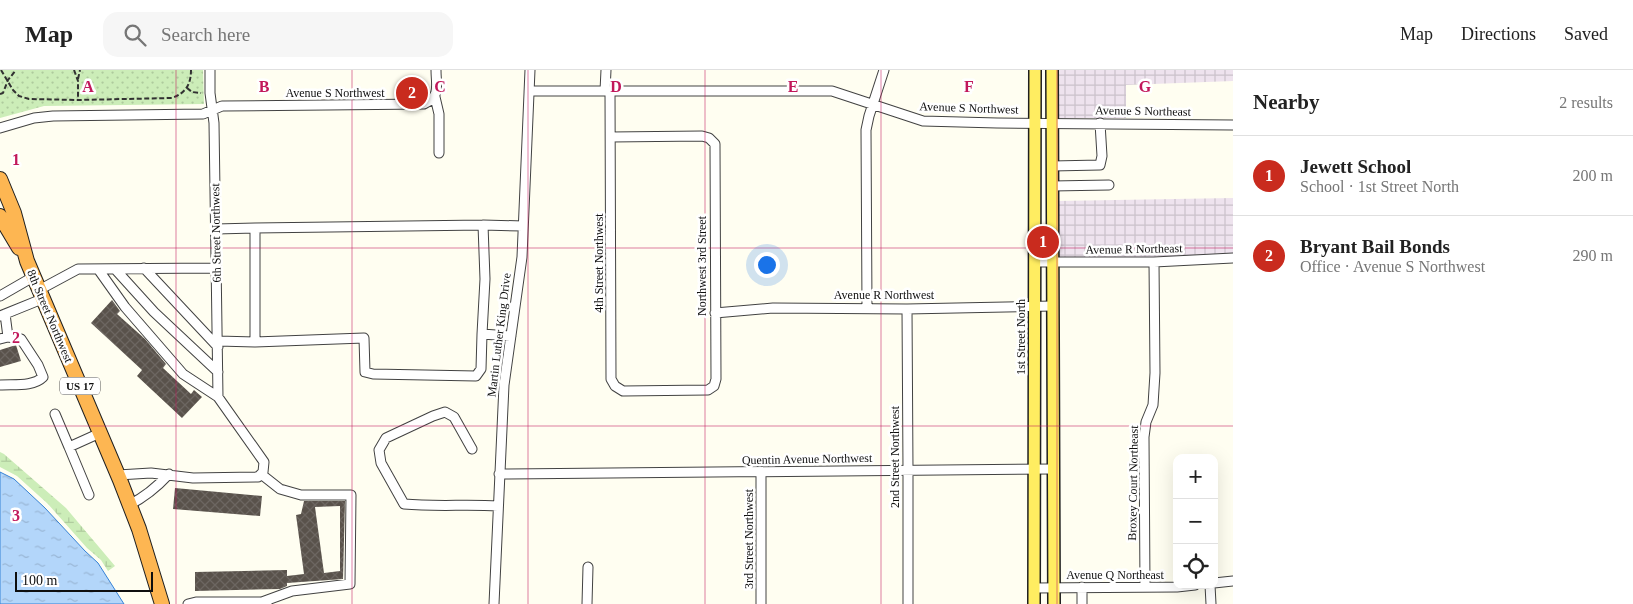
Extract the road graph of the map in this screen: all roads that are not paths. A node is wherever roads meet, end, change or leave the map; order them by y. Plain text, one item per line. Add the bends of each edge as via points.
1 (210, 70) edge
2 (436, 70) edge
3 (530, 70) edge
4 (606, 70) edge
5 (1035, 70) edge
6 (1052, 70) edge
7 (883, 71) edge
8 (529, 91) junction
9 (608, 91) junction
10 (433, 99) junction
11 (873, 105) junction
12 (212, 110) junction
13 (1035, 123) junction
14 (1053, 123) junction
15 (1100, 123) junction
16 (1233, 125) edge
17 (0, 128) edge
18 (611, 137) junction
19 (439, 153) dead end
20 (1052, 166) junction
21 (0, 179) edge
22 (1109, 185) dead end
23 (1052, 186) junction
24 (0, 216) edge
25 (483, 225) junction
26 (523, 226) junction
27 (255, 228) junction
28 (216, 229) junction
29 (1233, 258) edge
30 (27, 261) junction
31 (1035, 262) junction
32 (1154, 262) junction
33 (1052, 263) junction
34 (98, 268) junction
35 (115, 268) junction
36 (144, 268) junction
37 (216, 268) junction
38 (33, 277) junction
39 (40, 295) junction
40 (0, 296) edge
41 (1034, 306) junction
42 (1053, 306) junction
43 (867, 308) junction
44 (906, 309) junction
45 (715, 313) junction
46 (2, 315) edge
47 (482, 334) junction
48 (511, 336) junction
49 (4, 338) edge
50 (255, 342) junction
51 (218, 344) junction
52 (218, 372) junction
53 (0, 385) edge
54 (711, 388) joint
55 (218, 397) junction
56 (55, 414) dead end
57 (100, 433) junction
58 (69, 447) junction
59 (472, 449) dead end
60 (1035, 469) junction
61 (1054, 469) junction
62 (908, 470) junction
63 (762, 473) junction
64 (169, 474) junction
65 (261, 474) junction
66 (499, 474) junction
67 (119, 478) junction
68 (89, 495) dead end
69 (130, 505) junction
70 (498, 506) junction
71 (588, 567) dead end
72 (1233, 581) edge
73 (1218, 583) edge
74 (1145, 586) junction
75 (1082, 587) junction
76 (1173, 587) edge
77 (1034, 588) junction
78 (1054, 588) junction
79 (1210, 589) edge
80 (265, 603) edge
81 (162, 604) edge
82 (188, 604) edge
83 (494, 604) edge
84 (588, 604) edge
85 (762, 604) edge
86 (908, 604) edge
87 (1034, 604) edge
88 (1054, 604) edge
89 (1082, 604) edge
90 (1211, 604) edge

1 - 12 street, 6th Street Northwest
2 - 10 street
3 - 8 street, Martin Luther King Drive
4 - 9 street, 4th Street Northwest
5 - 13 main road, 1st Street North
6 - 14 main road
7 - 11 street
8 - 9 street, Avenue S Northwest
8 - 26 street, Martin Luther King Drive
9 - 11 street, Avenue S Northwest via 832,91
9 - 18 street, 4th Street Northwest
10 - 12 street, Avenue S Northwest via 417,105 222,106
10 - 19 street via 439,114
11 - 13 street, Avenue S Northwest via 923,121
11 - 43 street via 866,130
12 - 17 street, Avenue S Northwest via 203,114 53,116
12 - 28 street, 6th Street Northwest
13 - 14 street, Avenue S Northwest
13 - 31 main road, 1st Street North
14 - 15 street, Avenue S Northeast
14 - 20 main road
15 - 16 street, Avenue S Northeast
15 - 20 street via 1100,165
18 - 45 street, Northwest 3rd Street via 702,136 713,142
18 - 54 street, 4th Street Northwest via 611,379 623,391
20 - 23 main road
21 - 30 highway, 8th Street Northwest / US 17 via 14,213
22 - 23 street
23 - 33 main road
24 - 30 highway, 8th Street Northwest / US 17
25 - 26 street
25 - 27 street
25 - 47 street
26 - 48 street, Martin Luther King Drive
27 - 28 street
27 - 50 street
28 - 37 street, 6th Street Northwest
29 - 32 street, Avenue R Northeast
30 - 38 highway, 8th Street Northwest / US 17
31 - 33 street, Avenue R Northeast
31 - 41 main road, 1st Street North
32 - 33 street, Avenue R Northeast
32 - 74 street, Broxey Court Northeast via 1155,373 1153,405 1144,437
33 - 42 main road
34 - 35 street
34 - 39 street via 78,269
34 - 55 street via 125,307 183,374
35 - 36 street
35 - 52 street via 154,312
36 - 37 street
36 - 51 street
37 - 51 street, 6th Street Northwest
38 - 39 highway, 8th Street Northwest / US 17
38 - 40 street
39 - 46 street
39 - 57 highway, 8th Street Northwest / US 17
41 - 42 street, Avenue R Northwest
41 - 44 street, Avenue R Northwest
41 - 60 main road, 1st Street North
42 - 61 main road
43 - 44 street, Avenue R Northwest
43 - 45 street, Avenue R Northwest via 772,308
44 - 62 street, 2nd Street Northwest
45 - 54 street, Northwest 3rd Street via 716,379
46 - 49 street
47 - 48 street
47 - 50 street via 481,369 476,376 365,372 364,338
48 - 66 street, Martin Luther King Drive via 504,385
49 - 53 street via 21,339 43,377 28,384
50 - 51 street
51 - 52 street, 6th Street Northwest
52 - 55 street, 6th Street Northwest
55 - 65 street via 264,462
56 - 58 street
57 - 58 street
57 - 67 highway, 8th Street Northwest / US 17
58 - 68 street
59 - 70 street via 454,417 445,412 386,438 379,450 381,464 404,504
60 - 61 street, Quentin Avenue Northwest
60 - 62 street, Quentin Avenue Northwest
60 - 77 main road, 1st Street North
61 - 78 main road
62 - 63 street, Quentin Avenue Northwest
62 - 86 street, 2nd Street Northwest
63 - 66 street, Quentin Avenue Northwest
63 - 85 street, 3rd Street Northwest
64 - 65 street via 193,478 258,477
64 - 67 street
64 - 69 street
65 - 80 street via 280,489 301,495 351,495 352,517 350,584 292,591
66 - 70 street, Martin Luther King Drive
67 - 69 highway, US 17
69 - 81 highway, US 17
70 - 83 street, Martin Luther King Drive
71 - 84 street
72 - 73 street
74 - 75 street, Avenue Q Northeast
74 - 76 street, Avenue Q Northeast
75 - 78 street, Avenue Q Northeast
75 - 89 street
77 - 78 street, Avenue Q Northeast
77 - 87 main road, 1st Street North
78 - 88 main road
79 - 90 street
80 - 82 street

